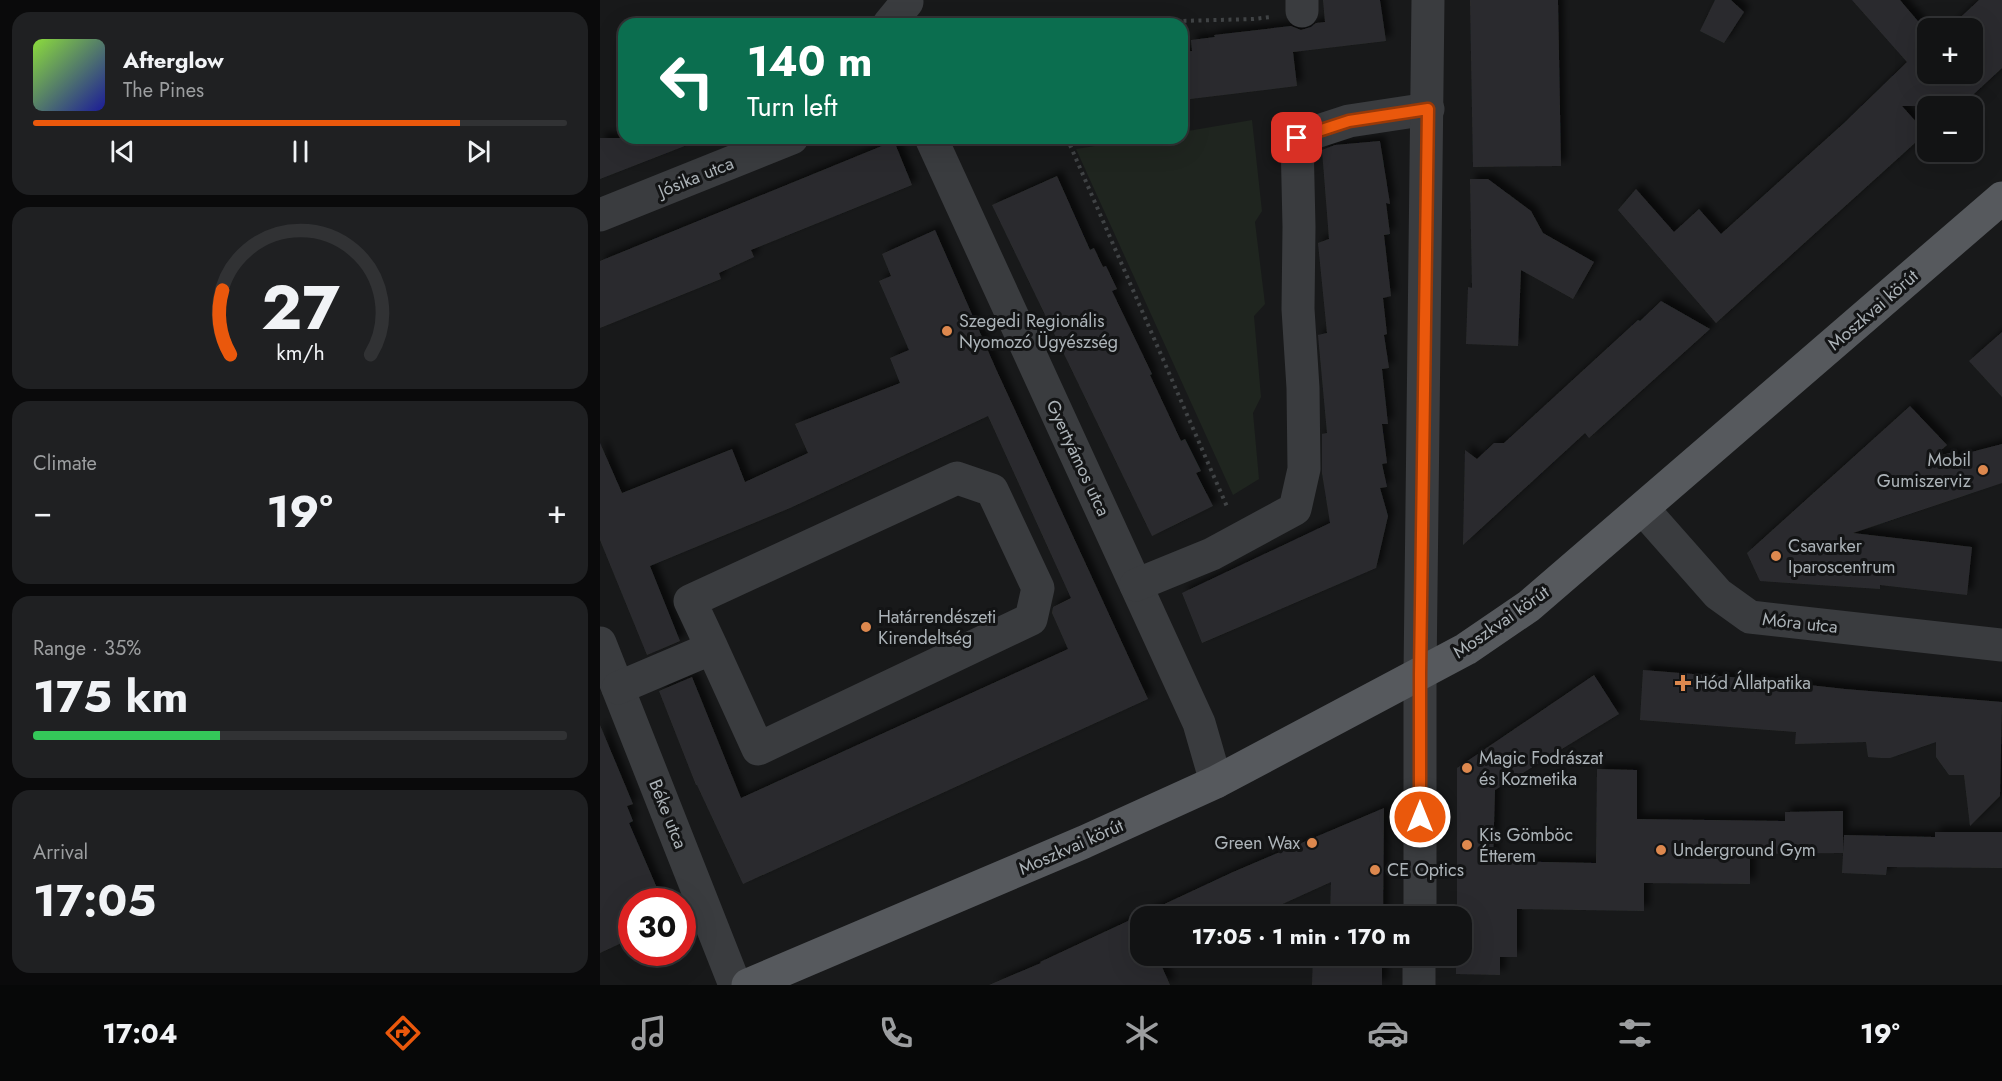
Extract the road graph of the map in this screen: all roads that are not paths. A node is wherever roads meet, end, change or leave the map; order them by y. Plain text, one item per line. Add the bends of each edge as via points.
1 (1428, 0) edge
2 (1428, 109) junction
3 (777, 144) edge
4 (934, 144) edge
5 (2002, 198) edge
6 (600, 215) edge
7 (1643, 509) junction
8 (1136, 585) junction
9 (600, 643) edge
10 (2002, 645) edge
11 (712, 648) junction
12 (1420, 674) junction
13 (618, 688) junction
14 (1216, 782) junction
15 (1420, 906) edge
16 (1419, 966) edge
17 (735, 985) edge
18 (748, 985) edge
19 (1419, 985) edge

1 - 2 street
2 - 8 street via 1349,121 1297,138 1304,469 1295,509 1212,554
2 - 12 street
3 - 6 street, Jósika utca
4 - 8 street, Gyertyámos utca
5 - 7 main road, Moszkvai körút
7 - 10 street, Móra utca via 1718,594 1750,617
7 - 12 main road, Moszkvai körút via 1529,606 1466,649
8 - 14 street, Gyertyámos utca via 1199,723
9 - 13 street, Béke utca
11 - 11 street via 758,749 1030,619 1038,588 992,490 957,478 690,601
11 - 13 street
12 - 14 main road, Moszkvai körút
12 - 15 street
13 - 17 street, Béke utca
14 - 18 main road, Moszkvai körút
16 - 19 street

